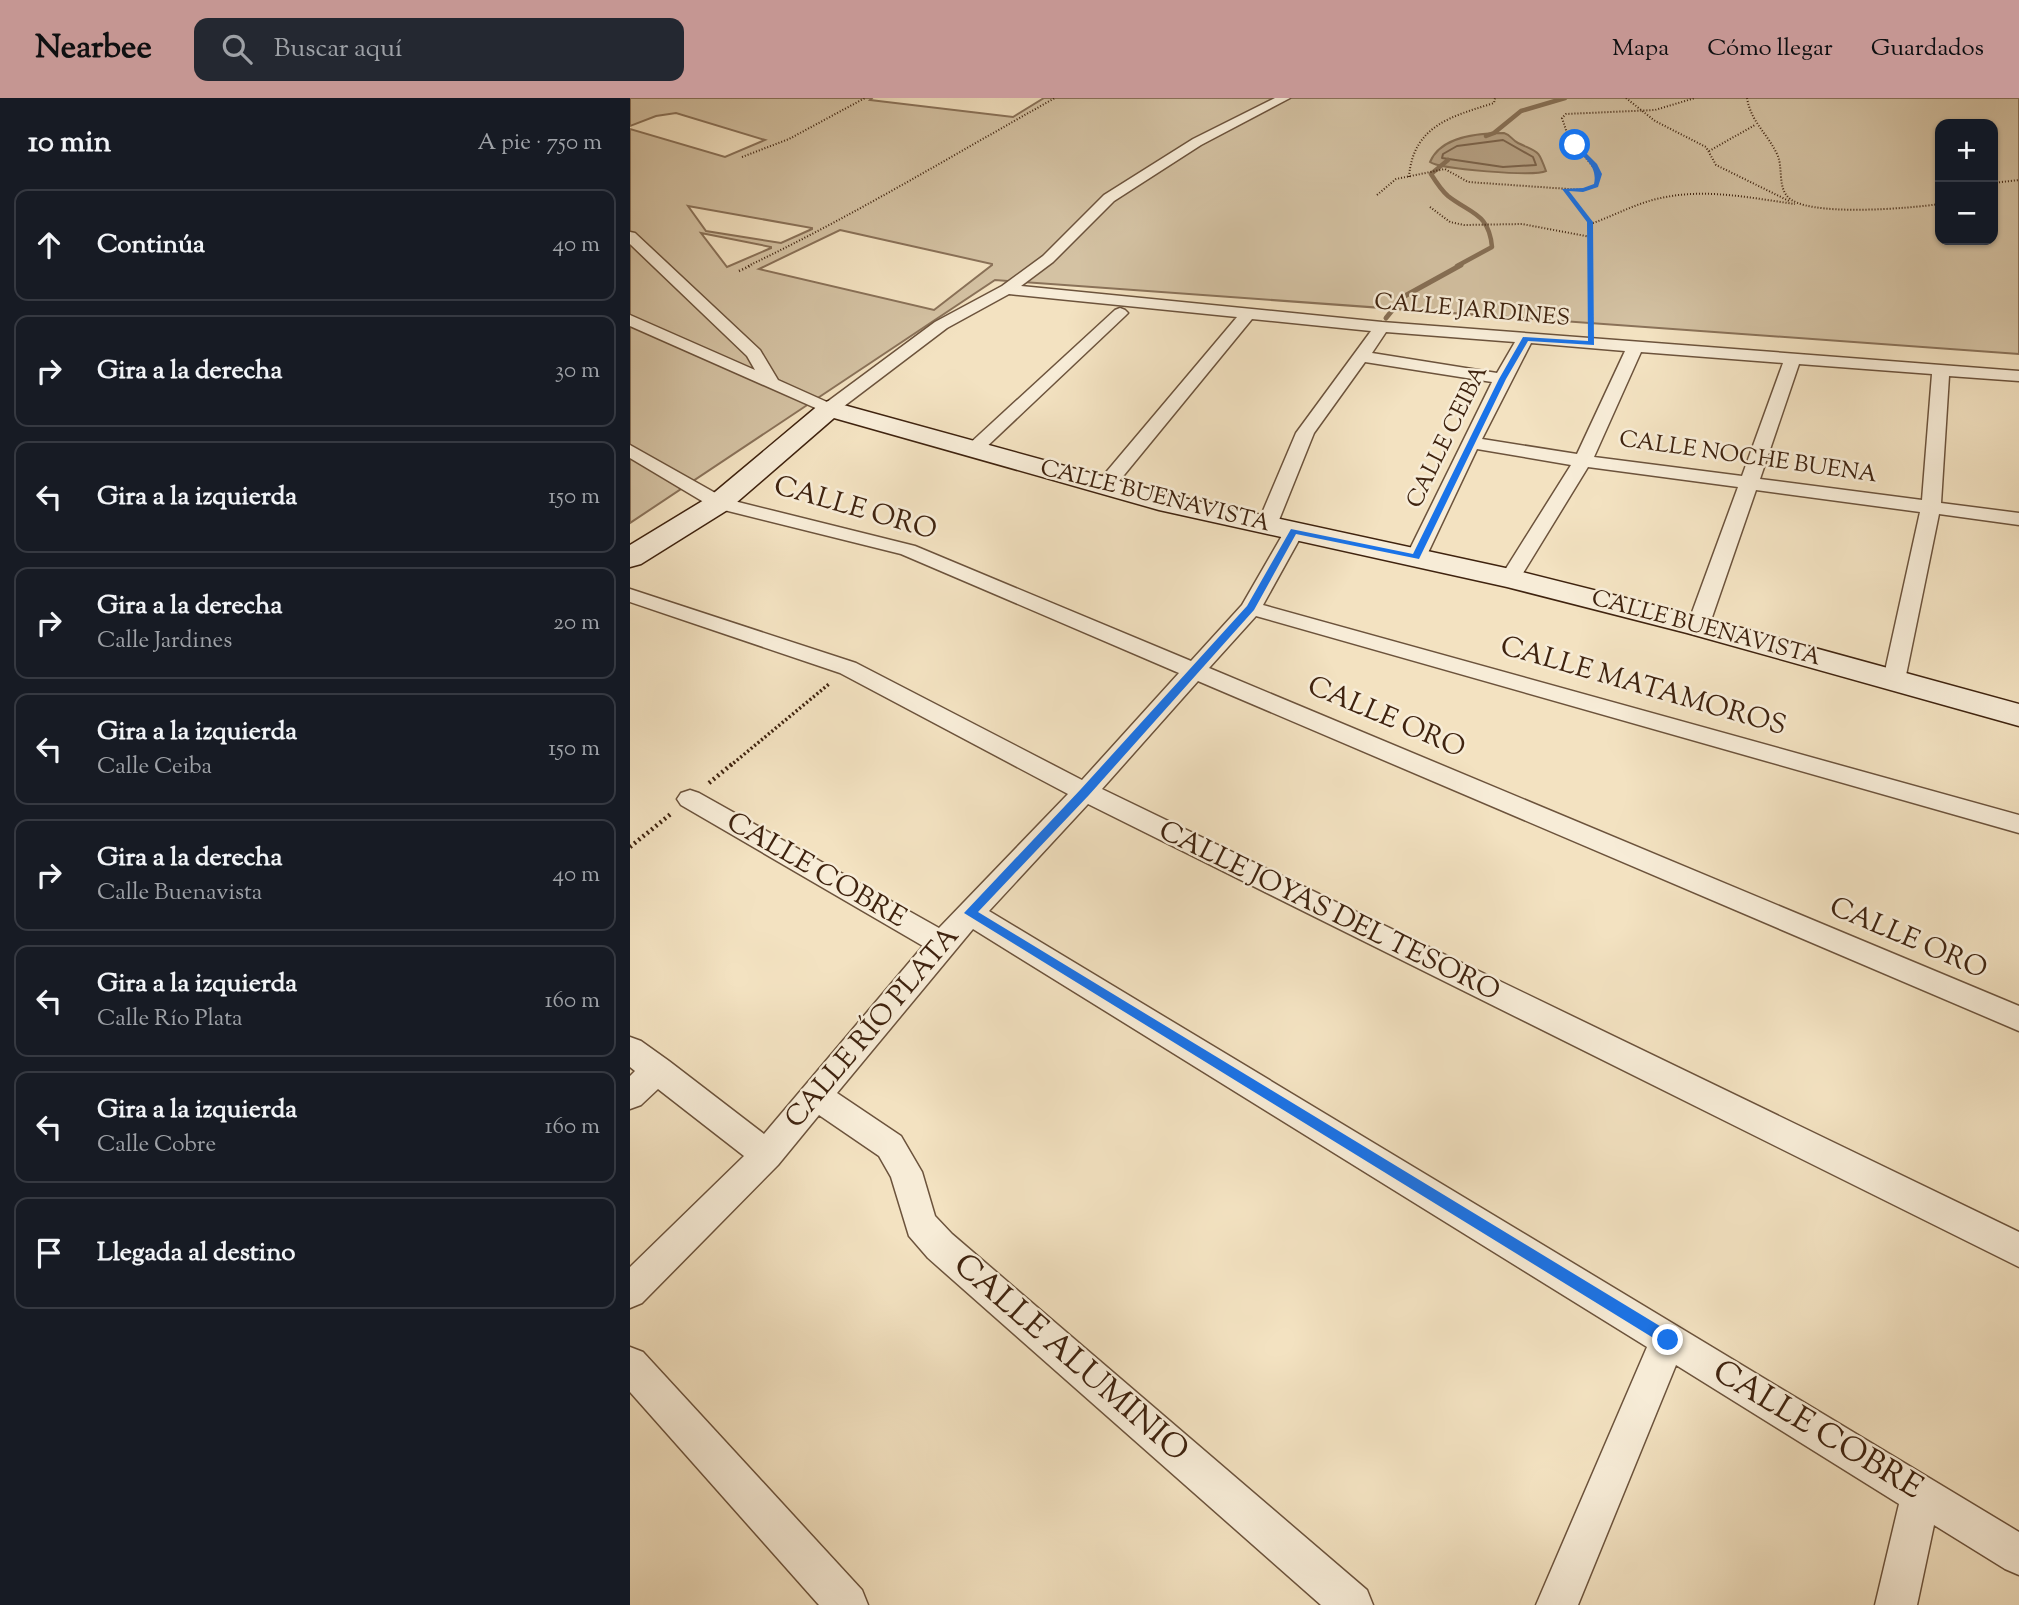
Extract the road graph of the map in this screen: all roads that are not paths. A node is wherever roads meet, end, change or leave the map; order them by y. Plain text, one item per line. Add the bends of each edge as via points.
1 (1284, 98) edge
2 (630, 236) edge
3 (1007, 289) junction
4 (1120, 313) dead end
5 (1247, 315) junction
6 (630, 320) edge
7 (1382, 327) junction
8 (1525, 339) junction
9 (1635, 347) junction
10 (1361, 356) junction
11 (1793, 358) junction
12 (1941, 371) junction
13 (2019, 376) edge
14 (1502, 379) junction
15 (771, 383) junction
16 (829, 408) junction
17 (1471, 443) junction
18 (974, 449) junction
19 (630, 450) edge
20 (1583, 461) junction
21 (1749, 483) junction
22 (1104, 487) junction
23 (719, 503) junction
24 (1931, 508) junction
25 (2019, 519) edge
26 (1280, 528) junction
27 (1416, 557) junction
28 (630, 558) edge
29 (1510, 578) junction
30 (630, 595) edge
31 (1251, 608) junction
32 (1698, 626) junction
33 (1194, 669) junction
34 (1894, 680) junction
35 (2019, 715) edge
36 (1085, 792) junction
37 (690, 799) road end
38 (2019, 824) edge
39 (970, 913) junction
40 (942, 943) junction
41 (2019, 1019) edge
42 (630, 1050) edge
43 (658, 1070) junction
44 (630, 1095) edge
45 (817, 1096) junction
46 (767, 1155) junction
47 (2019, 1250) edge
48 (630, 1292) edge
49 (1668, 1340) junction
50 (630, 1365) edge
51 (1921, 1495) junction
52 (2019, 1555) edge
53 (847, 1605) edge
54 (1352, 1605) edge
55 (1558, 1605) edge
56 (1896, 1605) edge

1 - 3 street via 1198,142 1109,198 1048,259
2 - 15 street via 754,353
3 - 5 street, CALLE JARDINES
3 - 16 street via 941,325
4 - 18 street
5 - 7 street, CALLE JARDINES
5 - 22 street
6 - 15 street, CALLE BUENAVISTA
7 - 8 street, CALLE JARDINES
7 - 10 street, CALLE RÍO PLATA
8 - 9 street, CALLE JARDINES
8 - 14 street, CALLE CEIBA
9 - 11 street, CALLE JARDINES
9 - 20 street
10 - 14 street
10 - 26 street, CALLE RÍO PLATA via 1305,433
11 - 12 street, CALLE JARDINES
11 - 21 street
12 - 13 street, CALLE JARDINES
12 - 24 street
14 - 17 street, CALLE CEIBA
15 - 16 street, CALLE BUENAVISTA
16 - 18 street, CALLE BUENAVISTA
16 - 23 street
17 - 20 street, CALLE NOCHE BUENA
17 - 27 street, CALLE CEIBA
18 - 22 street, CALLE BUENAVISTA
19 - 23 street, CALLE ORO
20 - 21 street, CALLE NOCHE BUENA
20 - 29 street
21 - 24 street, CALLE NOCHE BUENA
21 - 32 street
22 - 26 street, CALLE BUENAVISTA
23 - 28 street
23 - 33 street, CALLE ORO via 908,550
24 - 25 street, CALLE NOCHE BUENA
24 - 34 street
26 - 27 street, CALLE BUENAVISTA
26 - 31 street, CALLE RÍO PLATA
27 - 29 street, CALLE BUENAVISTA
29 - 32 street, CALLE BUENAVISTA
30 - 36 street, CALLE JOYAS DEL TESORO via 848,668
31 - 33 street, CALLE RÍO PLATA
31 - 38 street, CALLE MATAMOROS
32 - 34 street, CALLE BUENAVISTA
33 - 36 street, CALLE RÍO PLATA
33 - 41 street, CALLE ORO
34 - 35 street, CALLE BUENAVISTA
36 - 39 street, CALLE RÍO PLATA
36 - 47 street, CALLE JOYAS DEL TESORO
37 - 40 street, CALLE COBRE
39 - 40 street, CALLE RÍO PLATA
39 - 49 street, CALLE COBRE
40 - 45 street, CALLE RÍO PLATA
42 - 43 street
43 - 44 street
43 - 46 street
45 - 46 street, CALLE RÍO PLATA
45 - 54 street, CALLE ALUMINIO via 890,1146 906,1172 920,1225 940,1246
46 - 48 street, CALLE RÍO PLATA
49 - 51 street, CALLE COBRE
49 - 55 street
50 - 53 street
51 - 52 street, CALLE COBRE
51 - 56 street

